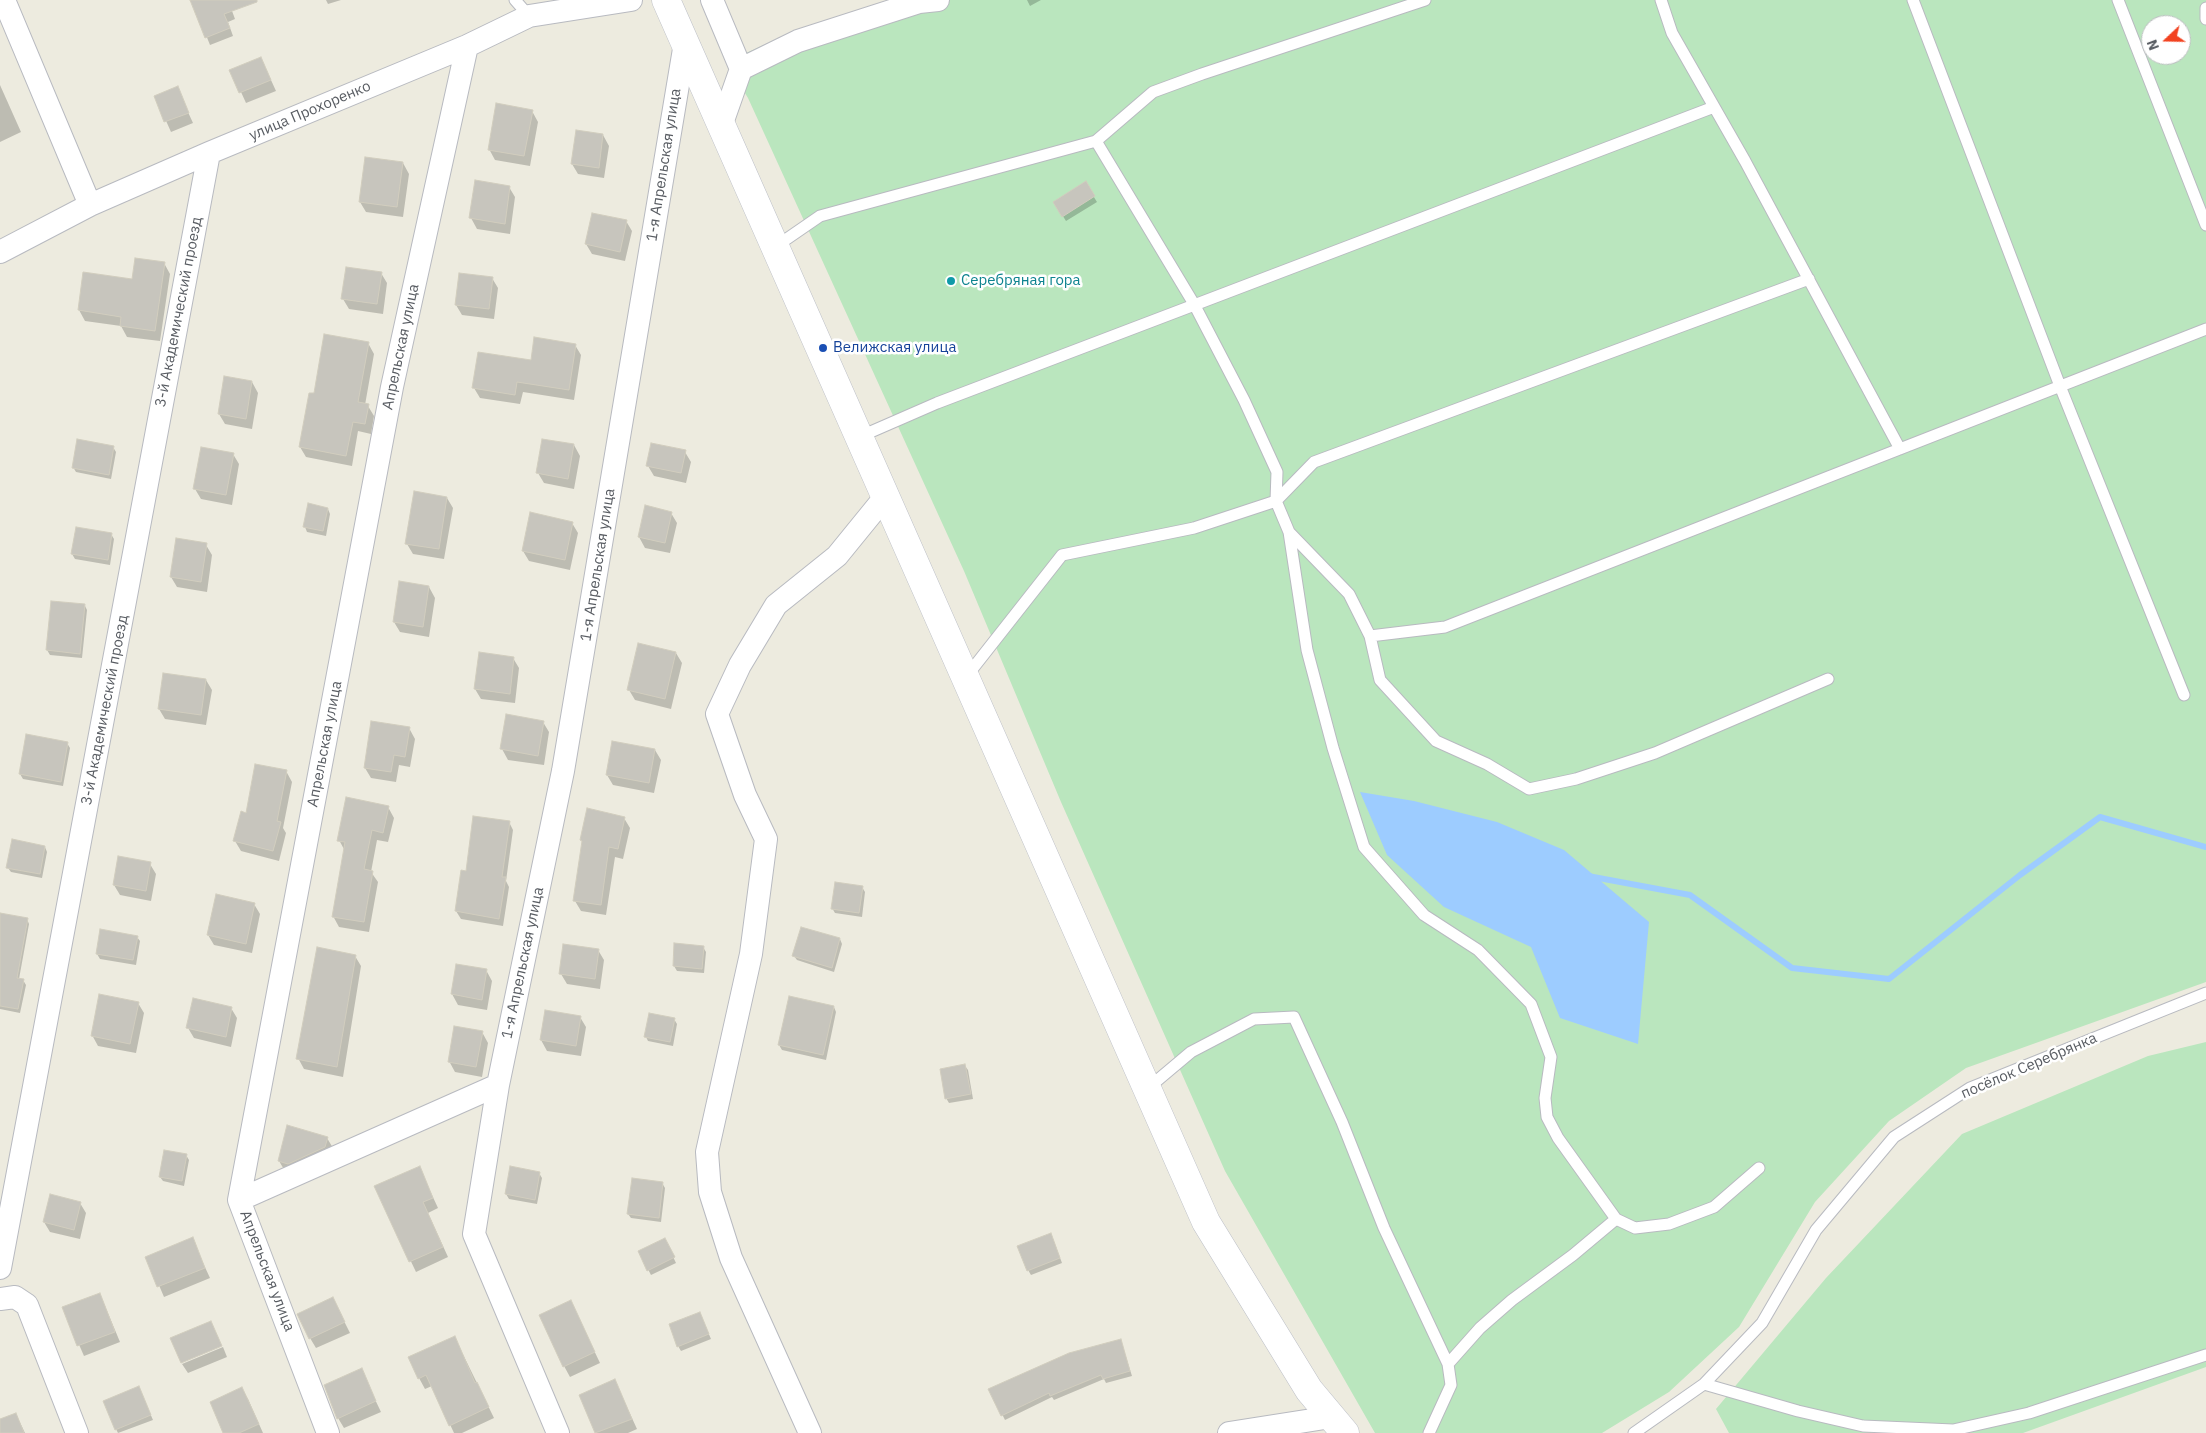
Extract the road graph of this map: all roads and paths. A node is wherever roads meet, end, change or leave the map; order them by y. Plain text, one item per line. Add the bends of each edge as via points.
1 (4, 0) edge
2 (631, 0) edge
3 (666, 0) edge
4 (712, 0) edge
5 (938, 0) edge
6 (1425, 0) edge
7 (1661, 0) edge
8 (1913, 0) edge
9 (2118, 0) edge
10 (522, 8) edge
11 (2206, 8) edge
12 (2206, 19) edge
13 (684, 43) junction
14 (467, 46) junction
15 (741, 69) junction
16 (1714, 107) junction
17 (721, 126) junction
18 (1096, 141) junction
19 (209, 153) junction
20 (90, 205) junction
21 (2206, 225) edge
22 (775, 247) junction
23 (0, 252) edge
24 (1809, 279) junction
25 (1194, 304) junction
26 (2206, 329) edge
27 (2060, 386) junction
28 (859, 437) junction
29 (1900, 449) junction
30 (885, 497) junction
31 (1276, 501) junction
32 (1289, 532) junction
33 (1370, 636) junction
34 (965, 678) junction
35 (1828, 679) dead end
36 (2184, 694) dead end
37 (2206, 993) edge
38 (498, 1085) junction
39 (1147, 1089) junction
40 (1759, 1168) dead end
41 (239, 1200) junction
42 (1616, 1219) junction
43 (0, 1268) edge
44 (0, 1299) edge
45 (2206, 1355) edge
46 (1448, 1364) junction
47 (1704, 1384) junction
48 (1338, 1425) edge
49 (77, 1433) edge
50 (328, 1433) edge
51 (558, 1433) edge
52 (810, 1433) edge
53 (1229, 1433) edge
54 (1429, 1433) edge
55 (1634, 1433) edge

1 - 20 street
2 - 10 street, улица Прохоренко
3 - 13 street
4 - 15 street
5 - 15 street via 919,2 798,41
6 - 18 lane via 1153,92
7 - 16 lane via 1672,32
8 - 27 lane
9 - 21 lane
10 - 14 street, улица Прохоренко
11 - 12 lane
13 - 17 street
13 - 38 street, 1-я Апрельская улица via 564,771
14 - 19 street, улица Прохоренко
14 - 41 street, Апрельская улица via 392,387
15 - 17 street
16 - 24 lane
16 - 25 lane
17 - 22 street
18 - 22 lane via 820,216
18 - 25 lane
19 - 20 street, улица Прохоренко
19 - 43 street, 3-й Академический проезд
20 - 23 street, улица Прохоренко
22 - 28 street
24 - 29 lane
24 - 31 lane via 1314,462
25 - 28 lane via 937,403
25 - 31 lane via 1277,472
26 - 27 lane
27 - 29 lane
27 - 36 lane
28 - 30 street
29 - 33 lane via 1445,627
30 - 34 street
30 - 52 street via 837,556 776,605 740,665 717,714 745,796 766,839 751,954 708,1152 710,1192 731,1258
31 - 32 lane
31 - 34 lane via 1194,528 1062,555
32 - 33 lane via 1349,594
32 - 42 lane via 1307,650 1364,847 1424,915 1478,950 1531,1004 1550,1056 1545,1098 1547,1117 1558,1138
33 - 35 lane via 1380,680 1436,741 1487,764 1529,789 1576,779 1655,753
34 - 39 street
37 - 47 lane, посёлок Серебрянка via 1970,1088 1894,1136 1816,1230 1762,1323
38 - 41 street
38 - 51 street, 1-я Апрельская улица via 474,1234
39 - 46 lane via 1191,1052 1254,1018 1294,1017 1384,1228
39 - 48 street via 1206,1222 1308,1390
40 - 42 lane via 1714,1207 1669,1224 1635,1228
41 - 50 street, Апрельская улица
42 - 46 lane via 1512,1300 1480,1328
44 - 49 street via 15,1296 27,1304
45 - 47 lane via 2028,1413 1953,1430 1863,1426
46 - 54 lane via 1452,1385
47 - 55 lane, посёлок Серебрянка
48 - 53 street

